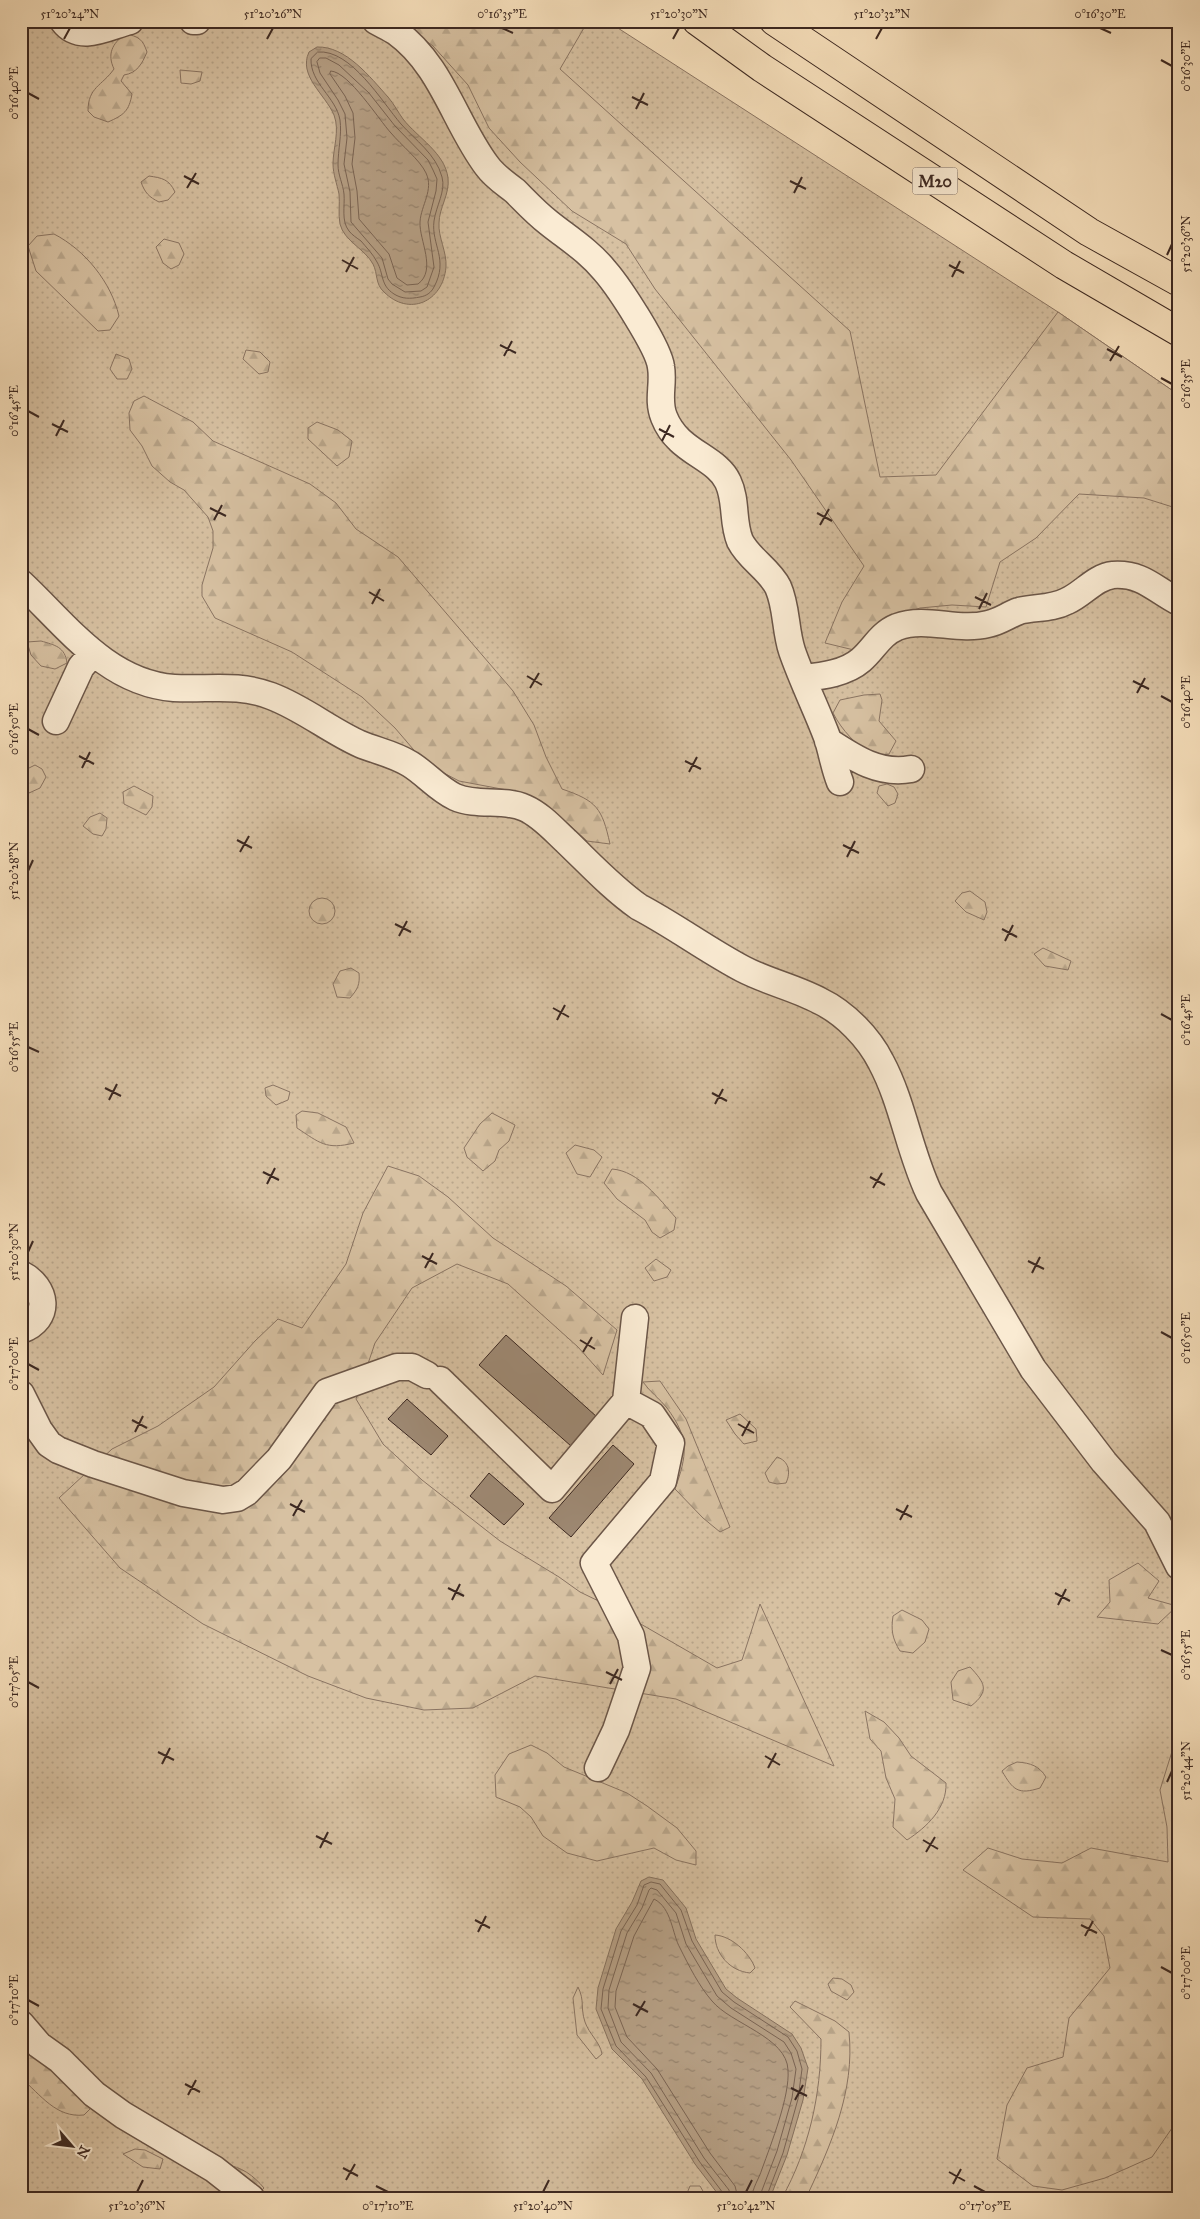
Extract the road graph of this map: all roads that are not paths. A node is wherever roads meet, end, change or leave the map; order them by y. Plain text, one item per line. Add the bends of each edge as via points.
1 (63, 21) edge
2 (130, 21) edge
3 (193, 21) edge
4 (197, 21) edge
5 (376, 21) edge
6 (697, 21) edge
7 (774, 21) edge
8 (1179, 282) edge
9 (1179, 332) edge
10 (21, 583) edge
11 (1179, 602) edge
12 (93, 653) junction
13 (804, 678) junction
14 (56, 721) dead end
15 (828, 741) junction
16 (911, 769) dead end
17 (840, 782) dead end
18 (21, 1274) edge
19 (635, 1318) dead end
20 (21, 1330) edge
21 (21, 1394) edge
22 (626, 1401) junction
23 (1179, 1566) edge
24 (598, 1768) dead end
25 (21, 2024) edge
26 (251, 2198) edge

1 - 2 lane via 73,30 93,32
3 - 4 lane
5 - 13 lane via 396,32 421,56 497,178 549,224 584,249 613,282 659,357 662,368 661,408 672,432 692,451 722,471 728,480 741,542 778,588 792,651
6 - 9 highway, M20 via 762,68 1064,265
7 - 8 highway, M20 via 1089,232
10 - 12 lane
11 - 13 lane via 1140,578 1111,575 1055,606 1022,611 989,624 964,627 916,622 899,627 884,635 854,665 831,674
12 - 14 lane via 81,667
12 - 23 lane via 120,670 157,685 172,688 227,686 269,695 360,744 408,763 452,796 476,803 509,803 525,808 639,907 743,969 821,1001 838,1012 868,1042 881,1061 929,1193 1029,1361 1104,1462 1157,1522
13 - 15 lane
15 - 16 lane via 857,759 884,770
15 - 17 lane
18 - 20 lane via 39,1287 43,1306 37,1320
19 - 22 lane
21 - 22 lane via 39,1430 58,1450 183,1493 223,1500 238,1498 247,1492 279,1459 327,1392 397,1367 412,1367 433,1378 552,1489
22 - 24 lane via 652,1415 671,1443 663,1481 594,1563 631,1636 637,1668 616,1730
25 - 26 lane via 39,2045 60,2060 94,2094 214,2169

